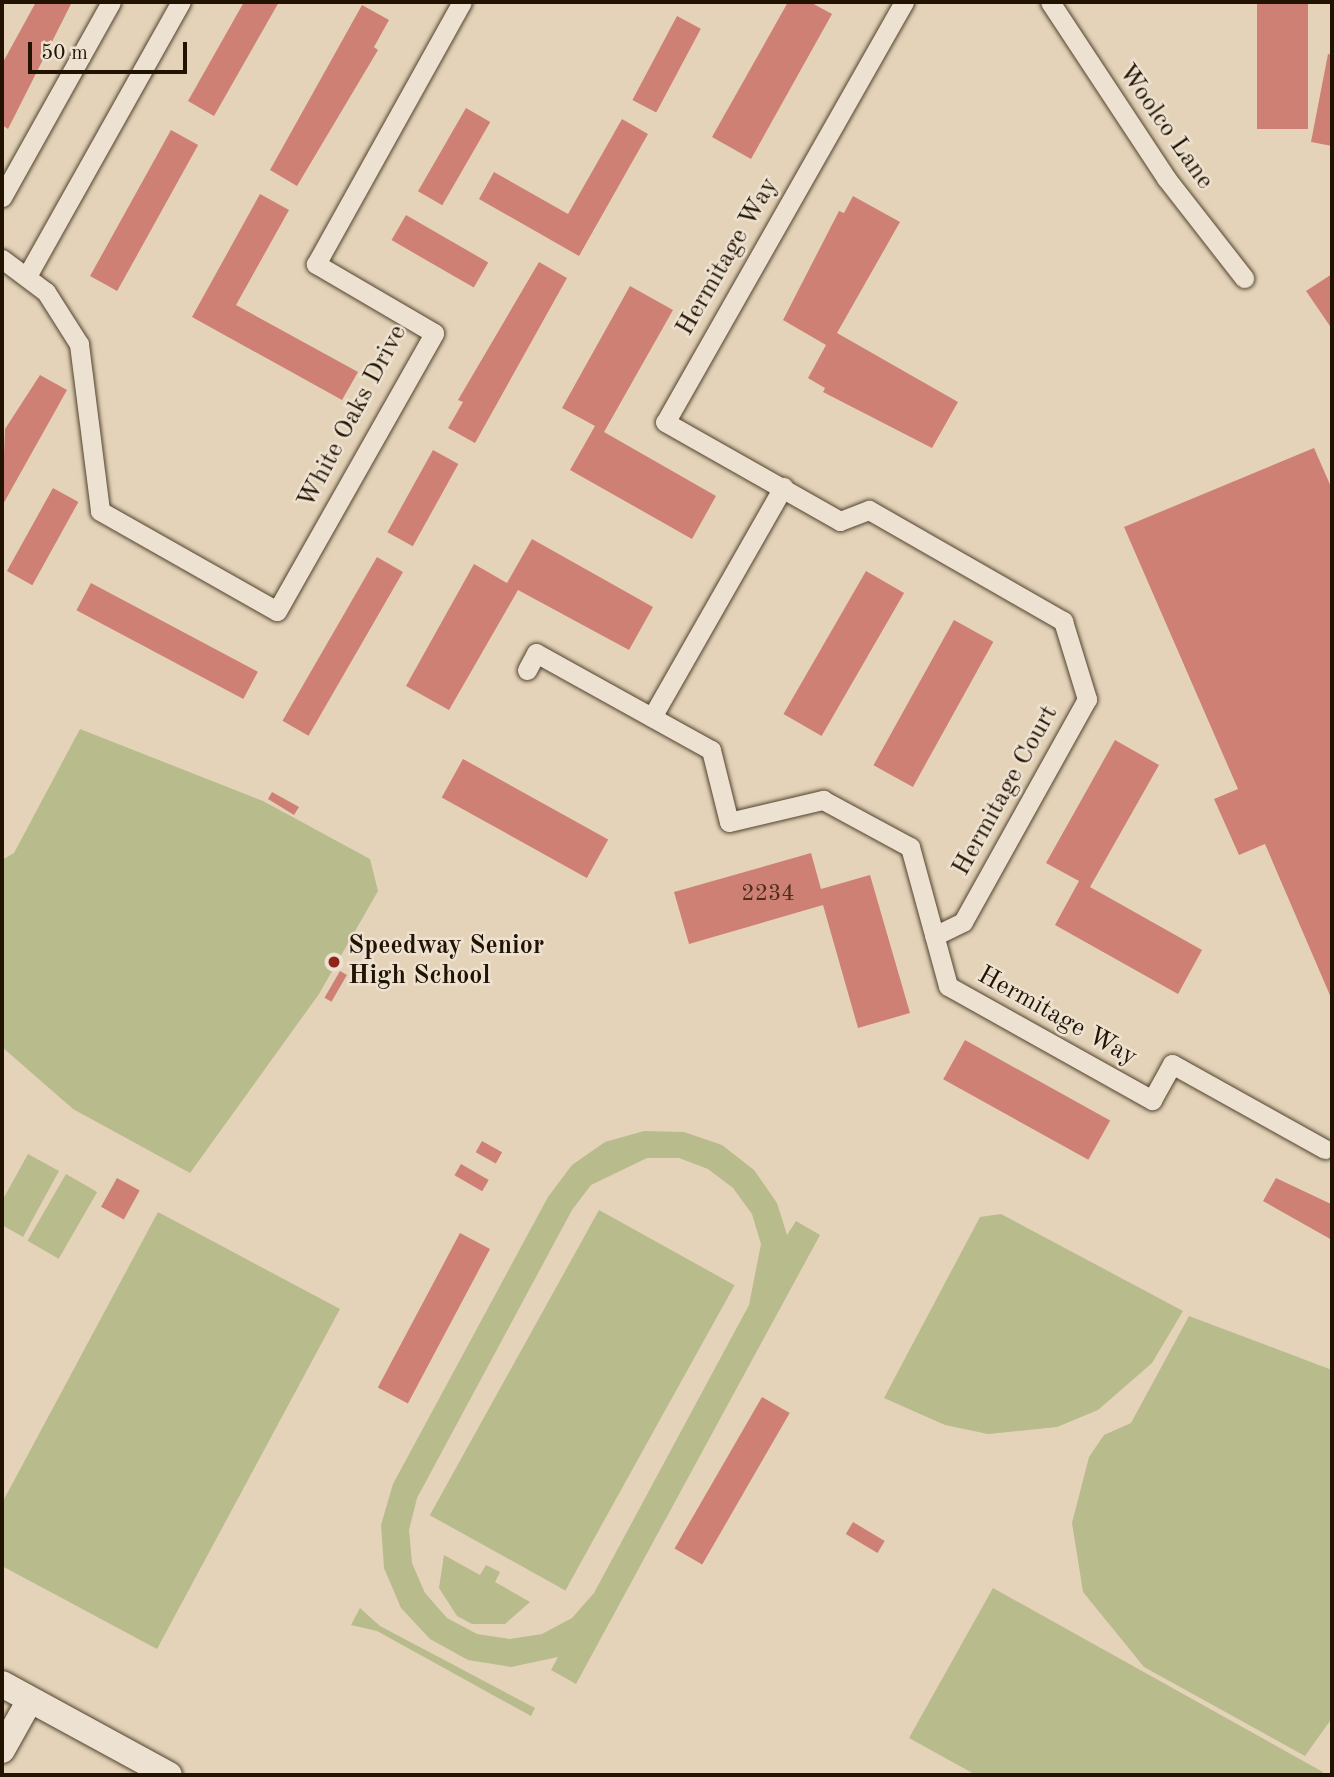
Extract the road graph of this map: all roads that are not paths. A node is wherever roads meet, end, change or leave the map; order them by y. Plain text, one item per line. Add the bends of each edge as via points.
1 (111, 2) edge
2 (181, 2) edge
3 (462, 2) edge
4 (904, 2) edge
5 (1050, 2) edge
6 (2, 197) edge
7 (2, 259) edge
8 (27, 276) junction
9 (1244, 278) dead end
10 (783, 487) junction
11 (1057, 617) joint
12 (527, 670) dead end
13 (652, 717) junction
14 (934, 936) junction
15 (1325, 1149) dead end
16 (2, 1684) edge
17 (30, 1700) junction
18 (2, 1750) edge
19 (169, 1775) edge

1 - 6 street
2 - 8 street
3 - 8 street, White Oaks Drive via 316,264 434,333 277,611 100,511 83,356 61,312
4 - 10 street, Hermitage Way via 665,422
5 - 9 street, Woolco Lane via 1166,178
7 - 8 street
10 - 11 street, Hermitage Way via 839,521 869,510
10 - 13 street
11 - 14 street, Hermitage Court via 1087,699 963,922
12 - 13 street, Hermitage Way via 536,653
13 - 14 street, Hermitage Way via 711,750 729,822 823,800 910,847
14 - 15 street, Hermitage Way via 948,986 1152,1100 1172,1064
16 - 17 street
17 - 18 street
17 - 19 street

